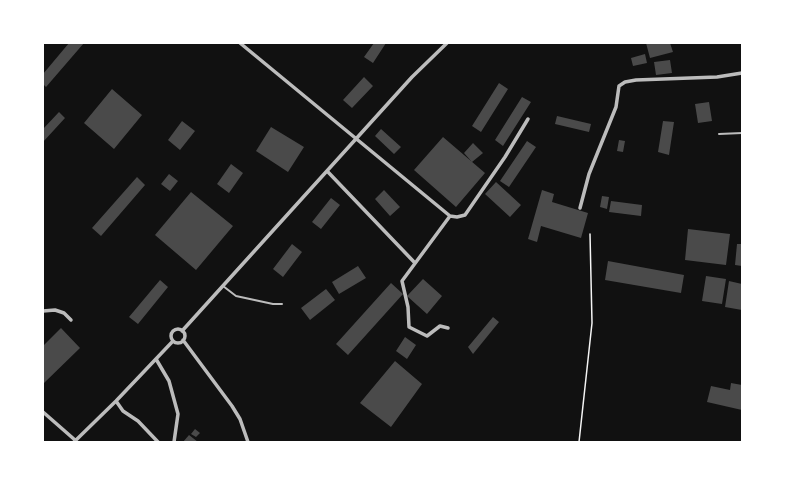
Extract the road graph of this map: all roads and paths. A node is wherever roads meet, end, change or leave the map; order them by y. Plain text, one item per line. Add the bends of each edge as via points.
1 (240, 43) edge
2 (447, 43) edge
3 (742, 73) edge
4 (528, 118) dead end
5 (742, 132) edge
6 (719, 134) dead end
7 (356, 140) junction
8 (328, 172) junction
9 (580, 208) dead end
10 (450, 216) junction
11 (590, 234) dead end
12 (415, 263) junction
13 (223, 286) junction
14 (282, 304) dead end
15 (43, 310) edge
16 (71, 320) dead end
17 (448, 328) dead end
18 (182, 331) junction
19 (173, 340) junction
20 (183, 340) junction
21 (156, 359) junction
22 (116, 401) junction
23 (43, 412) edge
24 (75, 441) edge
25 (158, 442) edge
26 (173, 442) edge
27 (248, 442) edge
28 (578, 442) edge

1 - 7 street
2 - 7 street via 412,77
3 - 9 street via 717,77 636,80 619,86 616,107 589,174
4 - 10 street via 505,157 465,214
5 - 6 lane
7 - 8 street
7 - 10 street
8 - 12 street
8 - 13 street
10 - 12 street
11 - 28 path via 592,323
12 - 17 street via 402,281 408,306 409,327 427,336 440,326
13 - 14 lane via 236,296
13 - 18 street
15 - 16 street via 64,313
18 - 19 street via 173,331
18 - 20 street
19 - 20 street
19 - 21 street
20 - 27 street via 232,406 240,419
21 - 22 street
21 - 26 street via 169,381 178,414
22 - 24 street
22 - 25 street via 123,411 138,421
23 - 24 street

